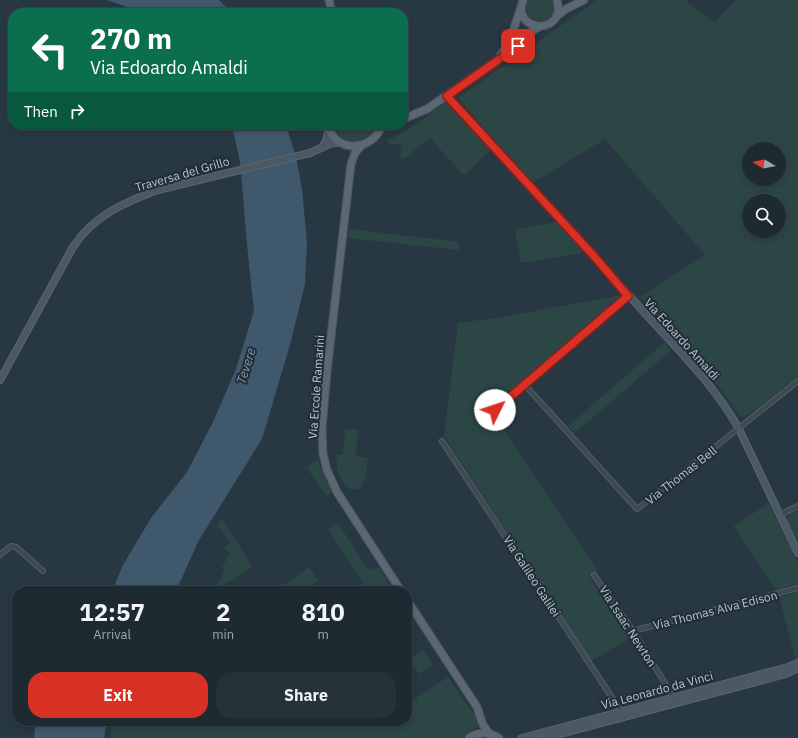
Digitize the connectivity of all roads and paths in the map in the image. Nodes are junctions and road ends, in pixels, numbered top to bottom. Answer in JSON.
{"nodes":[{"id":1,"x":557,"y":0,"type":"edge"},
{"id":2,"x":582,"y":1,"type":"edge"},
{"id":3,"x":522,"y":4,"type":"edge"},
{"id":4,"x":556,"y":17,"type":"junction"},
{"id":5,"x":539,"y":27,"type":"junction"},
{"id":6,"x":498,"y":60,"type":"junction"},
{"id":7,"x":447,"y":96,"type":"junction"},
{"id":8,"x":408,"y":116,"type":"edge"},
{"id":9,"x":328,"y":130,"type":"edge"},
{"id":10,"x":331,"y":130,"type":"edge"},
{"id":11,"x":379,"y":130,"type":"edge"},
{"id":12,"x":343,"y":143,"type":"junction"},
{"id":13,"x":361,"y":146,"type":"junction"},
{"id":14,"x":322,"y":147,"type":"junction"},
{"id":15,"x":351,"y":164,"type":"junction"},
{"id":16,"x":628,"y":296,"type":"junction"},
{"id":17,"x":0,"y":380,"type":"edge"},
{"id":18,"x":798,"y":381,"type":"edge"},
{"id":19,"x":525,"y":385,"type":"junction"},
{"id":20,"x":495,"y":410,"type":"dead end"},
{"id":21,"x":739,"y":429,"type":"junction"},
{"id":22,"x":442,"y":441,"type":"dead end"},
{"id":23,"x":798,"y":506,"type":"edge"},
{"id":24,"x":780,"y":515,"type":"junction"},
{"id":25,"x":798,"y":553,"type":"edge"},
{"id":26,"x":0,"y":555,"type":"edge"},
{"id":27,"x":43,"y":571,"type":"dead end"},
{"id":28,"x":594,"y":575,"type":"dead end"},
{"id":29,"x":398,"y":586,"type":"edge"},
{"id":30,"x":798,"y":588,"type":"edge"},
{"id":31,"x":412,"y":608,"type":"edge"},
{"id":32,"x":632,"y":631,"type":"junction"},
{"id":33,"x":798,"y":663,"type":"edge"},
{"id":34,"x":798,"y":668,"type":"edge"},
{"id":35,"x":674,"y":698,"type":"junction"},
{"id":36,"x":621,"y":711,"type":"junction"},
{"id":37,"x":482,"y":722,"type":"junction"},
{"id":38,"x":489,"y":733,"type":"junction"},
{"id":39,"x":473,"y":736,"type":"edge"},
{"id":40,"x":499,"y":738,"type":"edge"},
{"id":41,"x":522,"y":738,"type":"edge"},
{"id":42,"x":545,"y":738,"type":"edge"}],
"edges":[{"from":1,"to":2,"type":"main road"},
{"from":1,"to":4,"type":"main road"},
{"from":2,"to":4,"type":"main road"},
{"from":3,"to":5,"type":"main road"},
{"from":3,"to":6,"type":"main road"},
{"from":4,"to":5,"type":"main road"},
{"from":5,"to":6,"type":"main road"},
{"from":6,"to":7,"type":"main road"},
{"from":7,"to":8,"type":"main road"},
{"from":7,"to":16,"type":"main road","name":"Via Edoardo Amaldi"},
{"from":9,"to":14,"type":"main road"},
{"from":10,"to":12,"type":"main road"},
{"from":11,"to":13,"type":"main road"},
{"from":12,"to":13,"type":"main road","name":"Traversa del Grillo"},
{"from":12,"to":14,"type":"main road","name":"Traversa del Grillo"},
{"from":12,"to":15,"type":"main road","name":"Via Ercole Ramarini"},
{"from":13,"to":15,"type":"main road","name":"Via Ercole Ramarini"},
{"from":14,"to":17,"type":"main road","name":"Traversa del Grillo"},
{"from":15,"to":29,"type":"main road","name":"Via Ercole Ramarini"},
{"from":16,"to":19,"type":"street"},
{"from":16,"to":21,"type":"main road","name":"Via Edoardo Amaldi"},
{"from":18,"to":21,"type":"street","name":"Via Thomas Bell"},
{"from":19,"to":20,"type":"street"},
{"from":19,"to":21,"type":"street","name":"Via Thomas Bell"},
{"from":21,"to":24,"type":"main road","name":"Via Edoardo Amaldi"},
{"from":22,"to":36,"type":"street","name":"Via Galileo Galilei"},
{"from":23,"to":24,"type":"street"},
{"from":24,"to":25,"type":"main road","name":"Via Edoardo Amaldi"},
{"from":26,"to":27,"type":"street"},
{"from":28,"to":32,"type":"street","name":"Via Isaac Newton"},
{"from":30,"to":32,"type":"street","name":"Via Thomas Alva Edison"},
{"from":31,"to":37,"type":"main road"},
{"from":32,"to":35,"type":"street","name":"Via Isaac Newton"},
{"from":33,"to":35,"type":"main road","name":"Via Leonardo da Vinci"},
{"from":34,"to":42,"type":"main road","name":"Via Leonardo da Vinci"},
{"from":35,"to":36,"type":"main road","name":"Via Leonardo da Vinci"},
{"from":36,"to":41,"type":"main road","name":"Via Leonardo da Vinci"},
{"from":37,"to":38,"type":"main road"},
{"from":37,"to":39,"type":"main road"},
{"from":38,"to":39,"type":"main road"},
{"from":38,"to":40,"type":"main road"}]}
